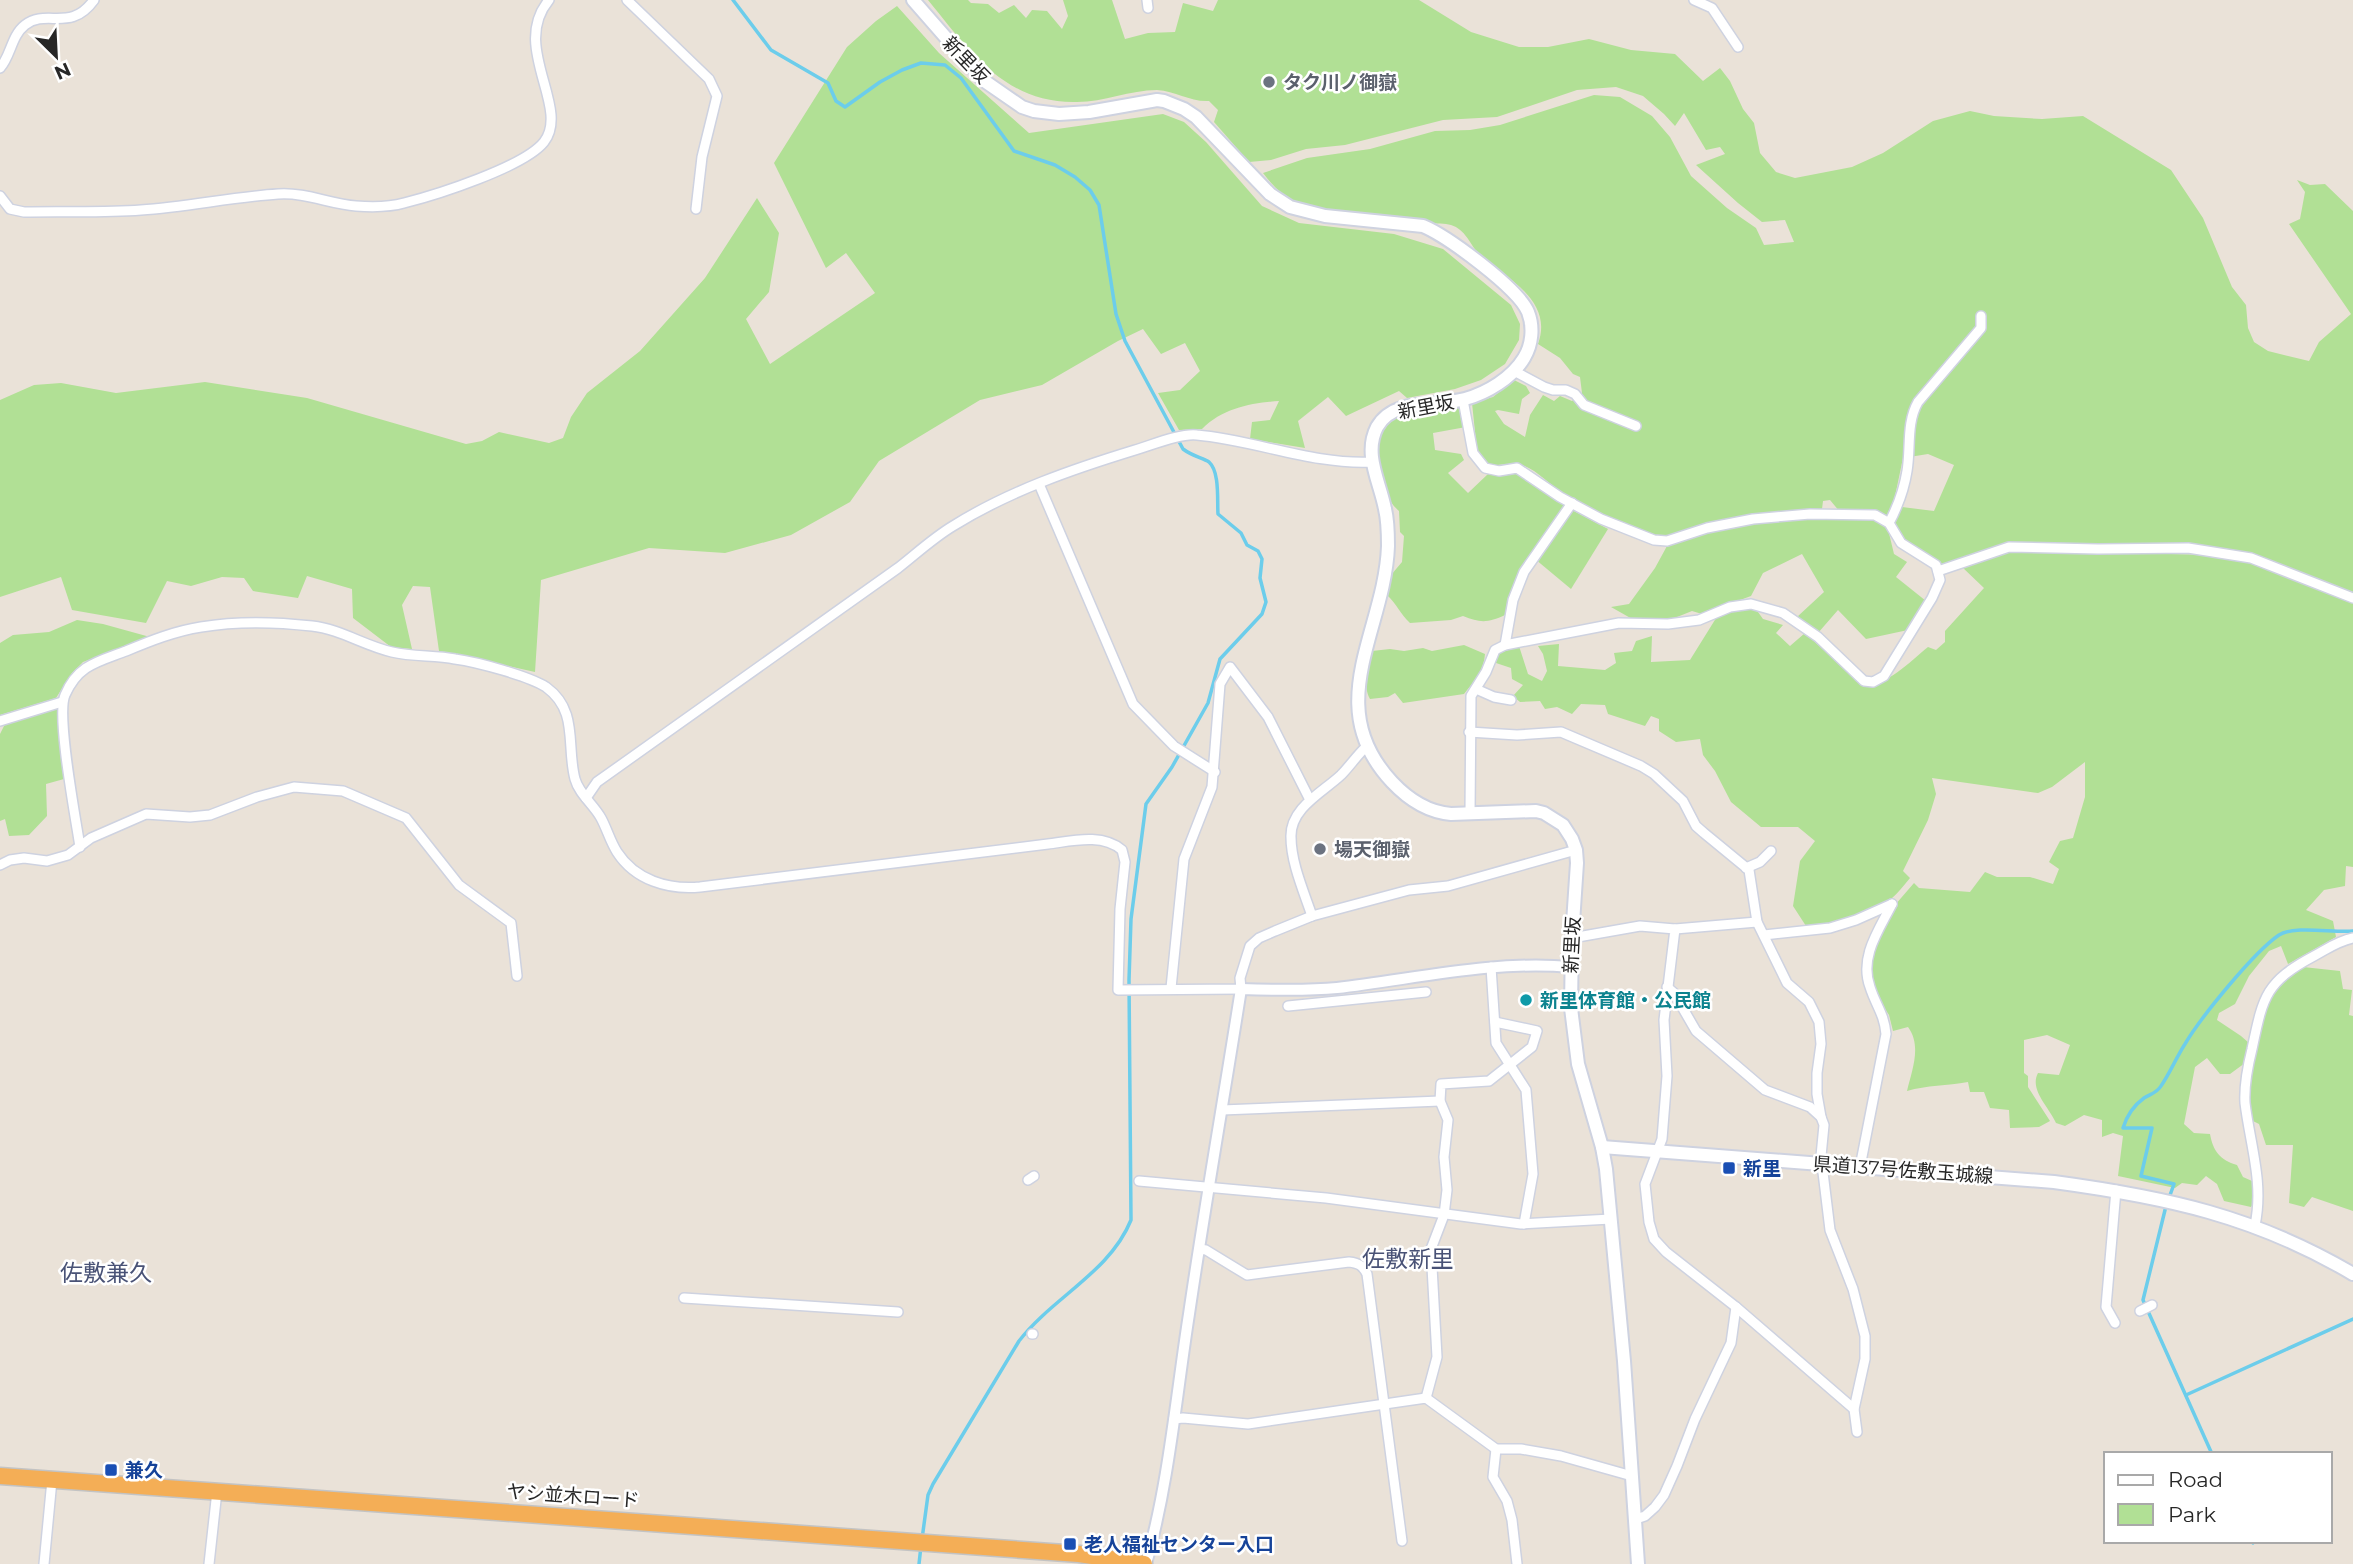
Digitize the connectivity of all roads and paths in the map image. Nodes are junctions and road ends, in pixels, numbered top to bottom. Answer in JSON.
{"nodes":[{"id":1,"x":94,"y":0,"type":"edge"},
{"id":2,"x":549,"y":0,"type":"edge"},
{"id":3,"x":627,"y":0,"type":"edge"},
{"id":4,"x":913,"y":0,"type":"edge"},
{"id":5,"x":1693,"y":0,"type":"edge"},
{"id":6,"x":1738,"y":47,"type":"dead end"},
{"id":7,"x":0,"y":68,"type":"edge"},
{"id":8,"x":0,"y":196,"type":"edge"},
{"id":9,"x":696,"y":209,"type":"dead end"},
{"id":10,"x":1981,"y":316,"type":"dead end"},
{"id":11,"x":1514,"y":371,"type":"junction"},
{"id":12,"x":1463,"y":400,"type":"junction"},
{"id":13,"x":1636,"y":426,"type":"dead end"},
{"id":14,"x":1372,"y":462,"type":"junction"},
{"id":15,"x":1039,"y":484,"type":"junction"},
{"id":16,"x":1573,"y":503,"type":"junction"},
{"id":17,"x":1889,"y":523,"type":"junction"},
{"id":18,"x":1938,"y":571,"type":"junction"},
{"id":19,"x":2353,"y":598,"type":"edge"},
{"id":20,"x":1505,"y":645,"type":"junction"},
{"id":21,"x":1476,"y":689,"type":"junction"},
{"id":22,"x":1511,"y":700,"type":"dead end"},
{"id":23,"x":62,"y":702,"type":"junction"},
{"id":24,"x":0,"y":721,"type":"edge"},
{"id":25,"x":1469,"y":732,"type":"junction"},
{"id":26,"x":1367,"y":747,"type":"junction"},
{"id":27,"x":1214,"y":772,"type":"junction"},
{"id":28,"x":586,"y":798,"type":"junction"},
{"id":29,"x":1310,"y":800,"type":"junction"},
{"id":30,"x":1470,"y":813,"type":"junction"},
{"id":31,"x":80,"y":847,"type":"junction"},
{"id":32,"x":1576,"y":850,"type":"junction"},
{"id":33,"x":1771,"y":851,"type":"dead end"},
{"id":34,"x":0,"y":865,"type":"edge"},
{"id":35,"x":1746,"y":867,"type":"junction"},
{"id":36,"x":1312,"y":916,"type":"junction"},
{"id":37,"x":1757,"y":922,"type":"junction"},
{"id":38,"x":1675,"y":929,"type":"junction"},
{"id":39,"x":1764,"y":935,"type":"junction"},
{"id":40,"x":1572,"y":938,"type":"junction"},
{"id":41,"x":2353,"y":938,"type":"edge"},
{"id":42,"x":1490,"y":967,"type":"junction"},
{"id":43,"x":1571,"y":967,"type":"junction"},
{"id":44,"x":517,"y":976,"type":"dead end"},
{"id":45,"x":1381,"y":982,"type":"junction"},
{"id":46,"x":1667,"y":987,"type":"junction"},
{"id":47,"x":1171,"y":988,"type":"junction"},
{"id":48,"x":1241,"y":989,"type":"junction"},
{"id":49,"x":1426,"y":992,"type":"dead end"},
{"id":50,"x":1393,"y":996,"type":"junction"},
{"id":51,"x":1288,"y":1006,"type":"dead end"},
{"id":52,"x":1495,"y":1022,"type":"junction"},
{"id":53,"x":1509,"y":1063,"type":"junction"},
{"id":54,"x":1440,"y":1101,"type":"junction"},
{"id":55,"x":1222,"y":1111,"type":"junction"},
{"id":56,"x":1821,"y":1117,"type":"junction"},
{"id":57,"x":1602,"y":1147,"type":"junction"},
{"id":58,"x":1658,"y":1152,"type":"junction"},
{"id":59,"x":1822,"y":1164,"type":"junction"},
{"id":60,"x":1860,"y":1167,"type":"junction"},
{"id":61,"x":1139,"y":1181,"type":"dead end"},
{"id":62,"x":1209,"y":1186,"type":"junction"},
{"id":63,"x":2116,"y":1189,"type":"junction"},
{"id":64,"x":1444,"y":1215,"type":"junction"},
{"id":65,"x":1611,"y":1219,"type":"junction"},
{"id":66,"x":1524,"y":1224,"type":"junction"},
{"id":67,"x":2255,"y":1225,"type":"junction"},
{"id":68,"x":1199,"y":1249,"type":"junction"},
{"id":69,"x":2353,"y":1274,"type":"edge"},
{"id":70,"x":684,"y":1298,"type":"dead end"},
{"id":71,"x":2152,"y":1305,"type":"dead end"},
{"id":72,"x":1736,"y":1307,"type":"junction"},
{"id":73,"x":2140,"y":1311,"type":"dead end"},
{"id":74,"x":898,"y":1312,"type":"dead end"},
{"id":75,"x":2115,"y":1322,"type":"dead end"},
{"id":76,"x":1426,"y":1398,"type":"junction"},
{"id":77,"x":1385,"y":1404,"type":"junction"},
{"id":78,"x":1854,"y":1409,"type":"junction"},
{"id":79,"x":1174,"y":1419,"type":"junction"},
{"id":80,"x":1857,"y":1432,"type":"dead end"},
{"id":81,"x":1496,"y":1449,"type":"junction"},
{"id":82,"x":0,"y":1476,"type":"edge"},
{"id":83,"x":1632,"y":1476,"type":"junction"},
{"id":84,"x":52,"y":1480,"type":"junction"},
{"id":85,"x":217,"y":1491,"type":"junction"},
{"id":86,"x":1636,"y":1519,"type":"junction"},
{"id":87,"x":1402,"y":1541,"type":"dead end"},
{"id":88,"x":44,"y":1564,"type":"edge"},
{"id":89,"x":209,"y":1564,"type":"edge"},
{"id":90,"x":1145,"y":1564,"type":"edge"},
{"id":91,"x":1517,"y":1564,"type":"edge"},
{"id":92,"x":1638,"y":1564,"type":"edge"}],
"edges":[{"from":1,"to":7,"type":"street"},
{"from":2,"to":8,"type":"street"},
{"from":3,"to":9,"type":"street"},
{"from":4,"to":11,"type":"main road","name":"新里坂"},
{"from":5,"to":6,"type":"street"},
{"from":10,"to":17,"type":"street"},
{"from":11,"to":12,"type":"main road","name":"新里坂"},
{"from":11,"to":13,"type":"street"},
{"from":12,"to":14,"type":"main road","name":"新里坂"},
{"from":12,"to":16,"type":"street"},
{"from":14,"to":15,"type":"street"},
{"from":14,"to":26,"type":"main road","name":"新里坂"},
{"from":15,"to":27,"type":"street"},
{"from":15,"to":28,"type":"street"},
{"from":16,"to":17,"type":"street"},
{"from":16,"to":20,"type":"street"},
{"from":17,"to":18,"type":"street"},
{"from":18,"to":19,"type":"street"},
{"from":18,"to":20,"type":"street"},
{"from":20,"to":21,"type":"street"},
{"from":21,"to":22,"type":"street"},
{"from":21,"to":25,"type":"street"},
{"from":23,"to":24,"type":"street"},
{"from":23,"to":28,"type":"street"},
{"from":23,"to":31,"type":"street"},
{"from":25,"to":30,"type":"street"},
{"from":25,"to":35,"type":"street"},
{"from":26,"to":29,"type":"street"},
{"from":26,"to":30,"type":"main road","name":"新里坂"},
{"from":27,"to":29,"type":"street"},
{"from":27,"to":47,"type":"street"},
{"from":28,"to":47,"type":"street"},
{"from":29,"to":36,"type":"street"},
{"from":30,"to":32,"type":"main road","name":"新里坂"},
{"from":31,"to":34,"type":"street"},
{"from":31,"to":44,"type":"street"},
{"from":32,"to":36,"type":"street"},
{"from":32,"to":40,"type":"main road","name":"新里坂"},
{"from":33,"to":35,"type":"street"},
{"from":35,"to":37,"type":"street"},
{"from":36,"to":48,"type":"street"},
{"from":37,"to":38,"type":"street"},
{"from":37,"to":39,"type":"street"},
{"from":38,"to":40,"type":"street"},
{"from":38,"to":46,"type":"street"},
{"from":39,"to":56,"type":"street"},
{"from":39,"to":60,"type":"street"},
{"from":40,"to":43,"type":"main road","name":"新里坂"},
{"from":41,"to":67,"type":"street"},
{"from":42,"to":43,"type":"street"},
{"from":42,"to":45,"type":"street"},
{"from":42,"to":52,"type":"street"},
{"from":43,"to":57,"type":"main road","name":"新里坂"},
{"from":45,"to":48,"type":"street"},
{"from":45,"to":50,"type":"street"},
{"from":46,"to":56,"type":"street"},
{"from":46,"to":58,"type":"street"},
{"from":47,"to":48,"type":"street"},
{"from":48,"to":55,"type":"street"},
{"from":49,"to":50,"type":"street"},
{"from":50,"to":51,"type":"street"},
{"from":52,"to":53,"type":"street"},
{"from":52,"to":53,"type":"street"},
{"from":53,"to":54,"type":"street"},
{"from":53,"to":66,"type":"street"},
{"from":54,"to":55,"type":"street"},
{"from":54,"to":64,"type":"street"},
{"from":55,"to":62,"type":"street"},
{"from":56,"to":59,"type":"street"},
{"from":57,"to":58,"type":"main road","name":"県道137号佐敷玉城線"},
{"from":57,"to":65,"type":"main road"},
{"from":58,"to":59,"type":"main road","name":"県道137号佐敷玉城線"},
{"from":58,"to":72,"type":"street"},
{"from":59,"to":60,"type":"main road","name":"県道137号佐敷玉城線"},
{"from":59,"to":78,"type":"street"},
{"from":60,"to":63,"type":"main road","name":"県道137号佐敷玉城線"},
{"from":61,"to":62,"type":"street"},
{"from":62,"to":64,"type":"street"},
{"from":62,"to":68,"type":"street"},
{"from":63,"to":67,"type":"main road","name":"県道137号佐敷玉城線"},
{"from":63,"to":75,"type":"street"},
{"from":64,"to":66,"type":"street"},
{"from":64,"to":76,"type":"street"},
{"from":65,"to":66,"type":"street"},
{"from":65,"to":83,"type":"main road"},
{"from":67,"to":69,"type":"main road","name":"県道137号佐敷玉城線"},
{"from":68,"to":77,"type":"street"},
{"from":68,"to":79,"type":"street"},
{"from":70,"to":74,"type":"street"},
{"from":71,"to":73,"type":"street"},
{"from":72,"to":78,"type":"street"},
{"from":72,"to":86,"type":"street"},
{"from":76,"to":77,"type":"street"},
{"from":76,"to":81,"type":"street"},
{"from":77,"to":79,"type":"street"},
{"from":77,"to":87,"type":"street"},
{"from":78,"to":80,"type":"street"},
{"from":79,"to":90,"type":"street"},
{"from":81,"to":83,"type":"street"},
{"from":81,"to":91,"type":"street"},
{"from":82,"to":84,"type":"highway","name":"ヤシ並木ロード"},
{"from":83,"to":86,"type":"main road"},
{"from":84,"to":85,"type":"highway","name":"ヤシ並木ロード"},
{"from":84,"to":88,"type":"street"},
{"from":85,"to":89,"type":"street"},
{"from":85,"to":90,"type":"highway","name":"ヤシ並木ロード"},
{"from":86,"to":92,"type":"main road"}]}
